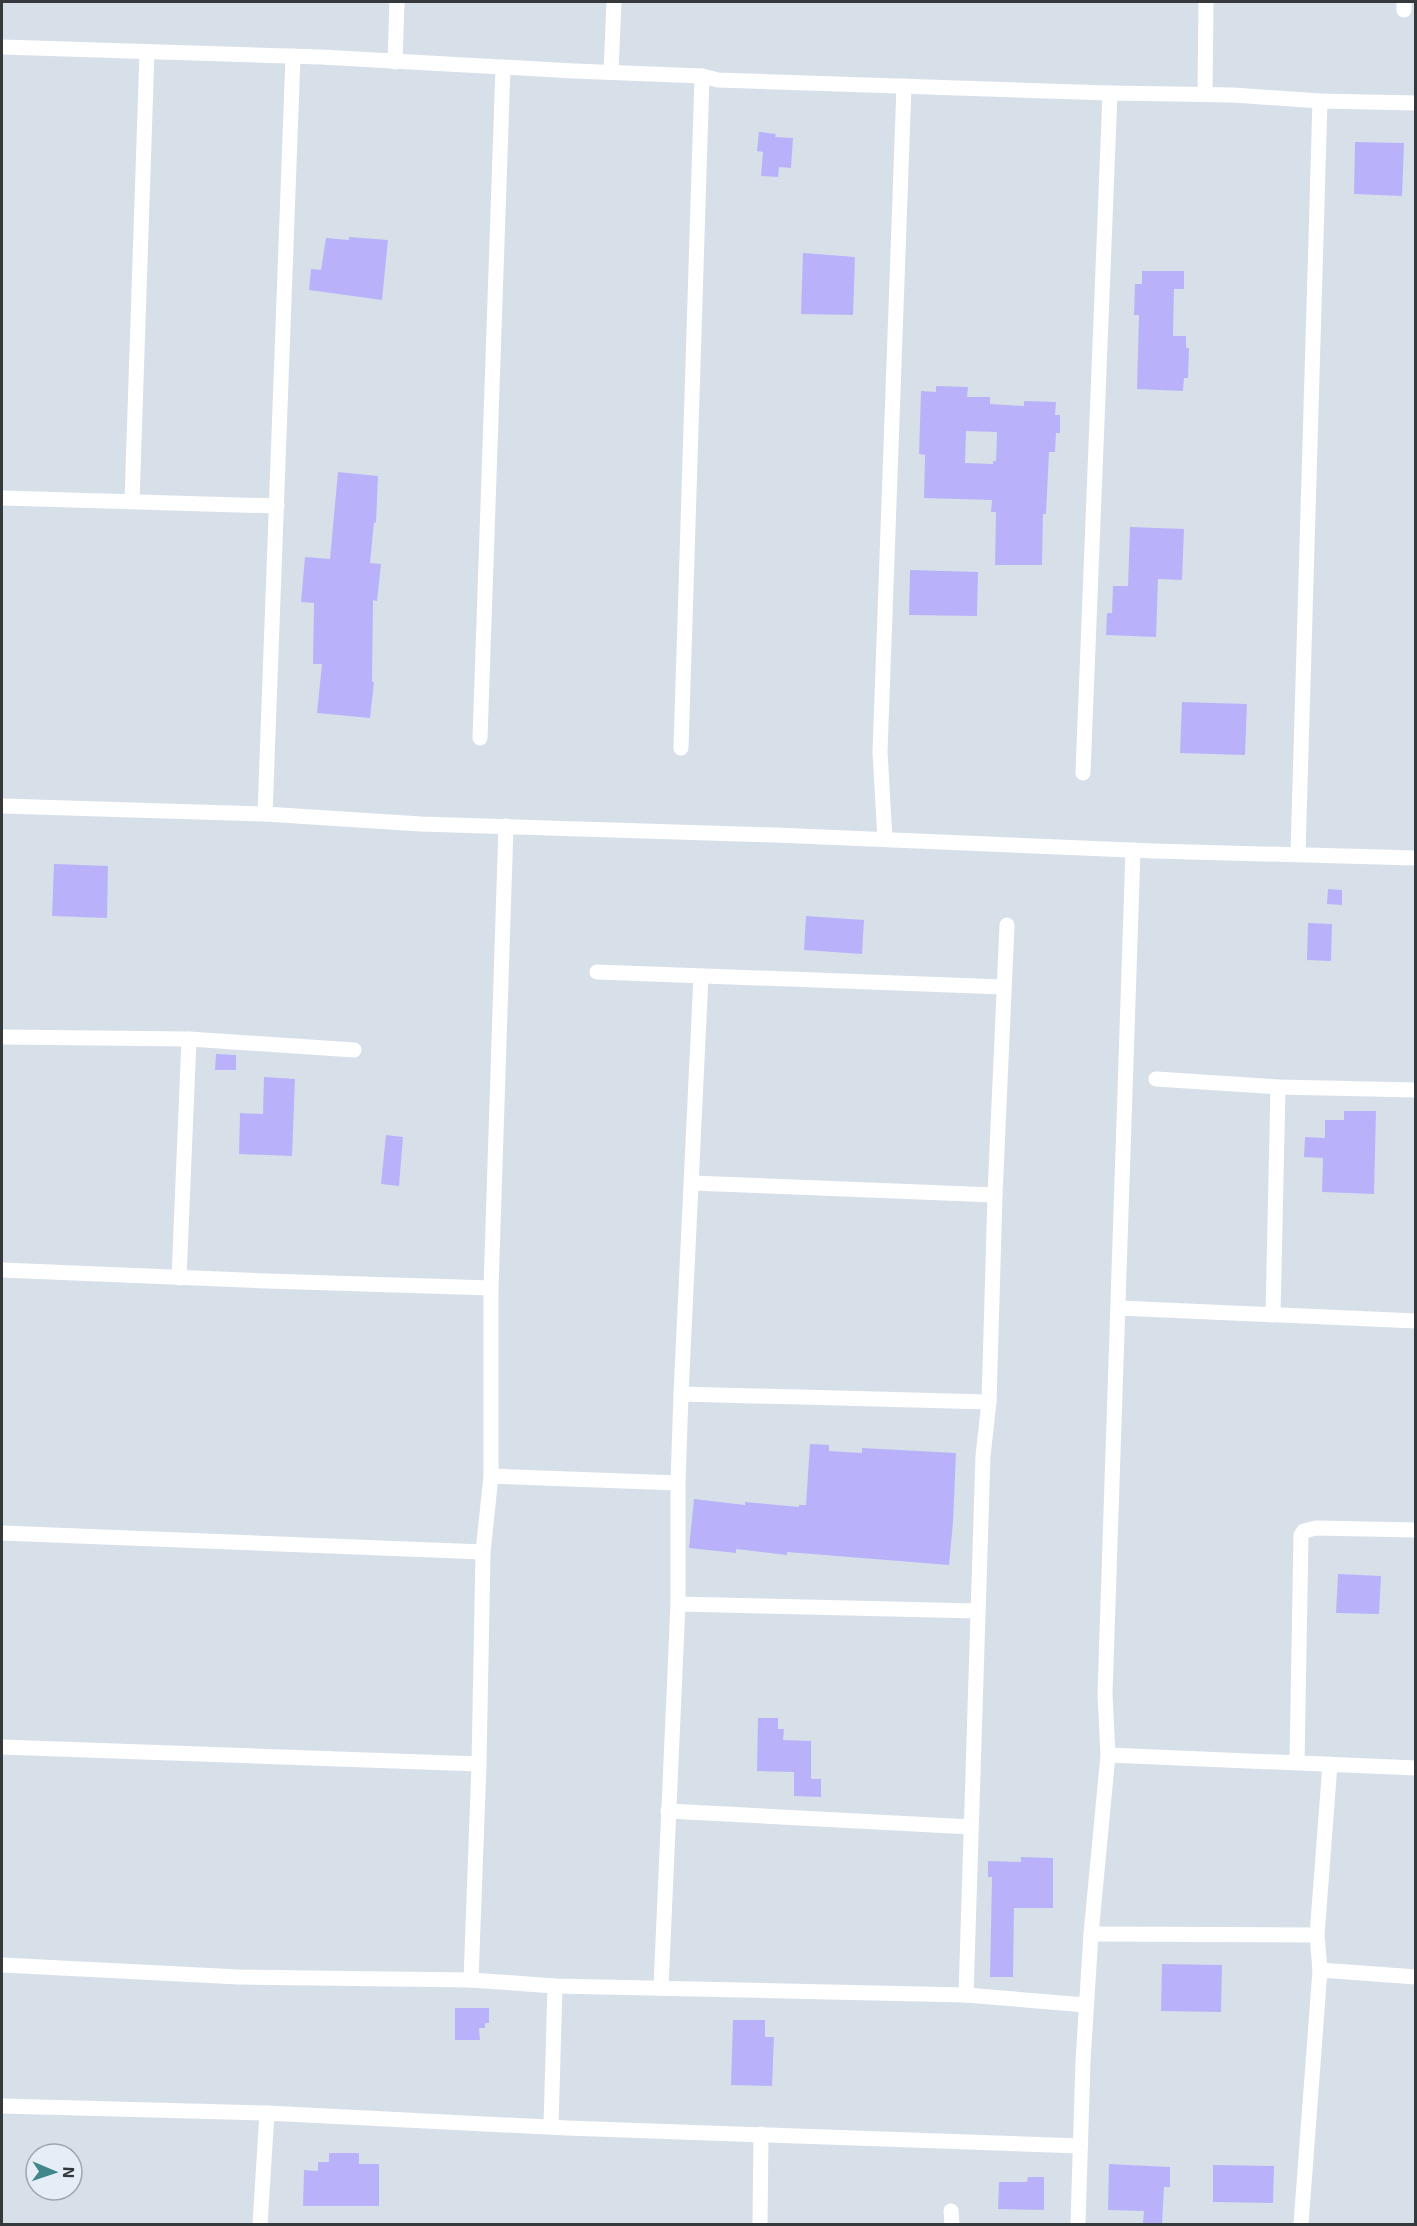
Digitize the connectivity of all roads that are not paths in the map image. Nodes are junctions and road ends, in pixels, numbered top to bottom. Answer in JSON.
{"nodes":[{"id":1,"x":397,"y":2,"type":"edge"},
{"id":2,"x":614,"y":2,"type":"edge"},
{"id":3,"x":1206,"y":2,"type":"edge"},
{"id":4,"x":2,"y":47,"type":"edge"},
{"id":5,"x":147,"y":52,"type":"junction"},
{"id":6,"x":293,"y":56,"type":"junction"},
{"id":7,"x":395,"y":62,"type":"junction"},
{"id":8,"x":503,"y":67,"type":"junction"},
{"id":9,"x":611,"y":72,"type":"junction"},
{"id":10,"x":702,"y":76,"type":"junction"},
{"id":11,"x":904,"y":86,"type":"junction"},
{"id":12,"x":1110,"y":93,"type":"junction"},
{"id":13,"x":1205,"y":94,"type":"junction"},
{"id":14,"x":1320,"y":101,"type":"junction"},
{"id":15,"x":1416,"y":103,"type":"edge"},
{"id":16,"x":2,"y":498,"type":"edge"},
{"id":17,"x":132,"y":501,"type":"junction"},
{"id":18,"x":276,"y":506,"type":"junction"},
{"id":19,"x":480,"y":738,"type":"dead end"},
{"id":20,"x":681,"y":748,"type":"dead end"},
{"id":21,"x":1083,"y":773,"type":"dead end"},
{"id":22,"x":2,"y":806,"type":"edge"},
{"id":23,"x":265,"y":814,"type":"junction"},
{"id":24,"x":506,"y":826,"type":"junction"},
{"id":25,"x":885,"y":839,"type":"junction"},
{"id":26,"x":1133,"y":850,"type":"junction"},
{"id":27,"x":1298,"y":854,"type":"junction"},
{"id":28,"x":1416,"y":858,"type":"edge"},
{"id":29,"x":1007,"y":926,"type":"dead end"},
{"id":30,"x":597,"y":972,"type":"dead end"},
{"id":31,"x":701,"y":976,"type":"junction"},
{"id":32,"x":1004,"y":987,"type":"junction"},
{"id":33,"x":2,"y":1037,"type":"edge"},
{"id":34,"x":189,"y":1039,"type":"junction"},
{"id":35,"x":354,"y":1050,"type":"dead end"},
{"id":36,"x":1156,"y":1079,"type":"dead end"},
{"id":37,"x":1278,"y":1087,"type":"junction"},
{"id":38,"x":1416,"y":1090,"type":"edge"},
{"id":39,"x":692,"y":1183,"type":"junction"},
{"id":40,"x":995,"y":1195,"type":"junction"},
{"id":41,"x":2,"y":1270,"type":"edge"},
{"id":42,"x":179,"y":1278,"type":"junction"},
{"id":43,"x":491,"y":1288,"type":"junction"},
{"id":44,"x":1119,"y":1308,"type":"junction"},
{"id":45,"x":1273,"y":1315,"type":"junction"},
{"id":46,"x":1416,"y":1321,"type":"edge"},
{"id":47,"x":681,"y":1394,"type":"junction"},
{"id":48,"x":989,"y":1402,"type":"junction"},
{"id":49,"x":491,"y":1476,"type":"junction"},
{"id":50,"x":678,"y":1483,"type":"junction"},
{"id":51,"x":1416,"y":1530,"type":"edge"},
{"id":52,"x":2,"y":1533,"type":"edge"},
{"id":53,"x":483,"y":1552,"type":"junction"},
{"id":54,"x":678,"y":1604,"type":"junction"},
{"id":55,"x":978,"y":1611,"type":"junction"},
{"id":56,"x":2,"y":1747,"type":"edge"},
{"id":57,"x":1108,"y":1755,"type":"junction"},
{"id":58,"x":1297,"y":1762,"type":"junction"},
{"id":59,"x":479,"y":1764,"type":"junction"},
{"id":60,"x":1330,"y":1764,"type":"junction"},
{"id":61,"x":1416,"y":1768,"type":"edge"},
{"id":62,"x":668,"y":1811,"type":"junction"},
{"id":63,"x":971,"y":1827,"type":"junction"},
{"id":64,"x":1090,"y":1934,"type":"junction"},
{"id":65,"x":1317,"y":1935,"type":"junction"},
{"id":66,"x":2,"y":1965,"type":"edge"},
{"id":67,"x":1320,"y":1970,"type":"junction"},
{"id":68,"x":1416,"y":1977,"type":"edge"},
{"id":69,"x":471,"y":1980,"type":"junction"},
{"id":70,"x":555,"y":1986,"type":"junction"},
{"id":71,"x":661,"y":1987,"type":"junction"},
{"id":72,"x":966,"y":1995,"type":"junction"},
{"id":73,"x":1086,"y":2005,"type":"junction"},
{"id":74,"x":2,"y":2106,"type":"edge"},
{"id":75,"x":267,"y":2113,"type":"junction"},
{"id":76,"x":551,"y":2126,"type":"junction"},
{"id":77,"x":761,"y":2134,"type":"junction"},
{"id":78,"x":1080,"y":2146,"type":"junction"},
{"id":79,"x":260,"y":2224,"type":"edge"},
{"id":80,"x":760,"y":2224,"type":"edge"},
{"id":81,"x":1078,"y":2224,"type":"edge"},
{"id":82,"x":1301,"y":2224,"type":"edge"}],
"edges":[{"from":1,"to":7,"type":"street"},
{"from":2,"to":9,"type":"street"},
{"from":3,"to":13,"type":"street"},
{"from":4,"to":5,"type":"street"},
{"from":5,"to":6,"type":"street"},
{"from":5,"to":17,"type":"street"},
{"from":6,"to":7,"type":"street"},
{"from":6,"to":18,"type":"street"},
{"from":7,"to":8,"type":"street"},
{"from":8,"to":9,"type":"street"},
{"from":8,"to":19,"type":"street"},
{"from":9,"to":10,"type":"street"},
{"from":10,"to":11,"type":"street"},
{"from":10,"to":20,"type":"street"},
{"from":11,"to":12,"type":"street"},
{"from":11,"to":25,"type":"street"},
{"from":12,"to":13,"type":"street"},
{"from":12,"to":21,"type":"street"},
{"from":13,"to":14,"type":"street"},
{"from":14,"to":15,"type":"street"},
{"from":14,"to":27,"type":"street"},
{"from":16,"to":17,"type":"street"},
{"from":17,"to":18,"type":"street"},
{"from":18,"to":23,"type":"street"},
{"from":22,"to":23,"type":"street"},
{"from":23,"to":24,"type":"street"},
{"from":24,"to":25,"type":"street"},
{"from":24,"to":43,"type":"street"},
{"from":25,"to":26,"type":"street"},
{"from":26,"to":27,"type":"street"},
{"from":26,"to":44,"type":"street"},
{"from":27,"to":28,"type":"street"},
{"from":29,"to":32,"type":"street"},
{"from":30,"to":31,"type":"street"},
{"from":31,"to":32,"type":"street"},
{"from":31,"to":39,"type":"street"},
{"from":32,"to":40,"type":"street"},
{"from":33,"to":34,"type":"street"},
{"from":34,"to":35,"type":"street"},
{"from":34,"to":42,"type":"street"},
{"from":36,"to":37,"type":"street"},
{"from":37,"to":38,"type":"street"},
{"from":37,"to":45,"type":"street"},
{"from":39,"to":40,"type":"street"},
{"from":39,"to":47,"type":"street"},
{"from":40,"to":48,"type":"street"},
{"from":41,"to":42,"type":"street"},
{"from":42,"to":43,"type":"street"},
{"from":43,"to":49,"type":"street"},
{"from":44,"to":45,"type":"street"},
{"from":44,"to":57,"type":"street"},
{"from":45,"to":46,"type":"street"},
{"from":47,"to":48,"type":"street"},
{"from":47,"to":50,"type":"street"},
{"from":48,"to":55,"type":"street"},
{"from":49,"to":50,"type":"street"},
{"from":49,"to":53,"type":"street"},
{"from":50,"to":54,"type":"street"},
{"from":51,"to":58,"type":"street"},
{"from":52,"to":53,"type":"street"},
{"from":53,"to":59,"type":"street"},
{"from":54,"to":55,"type":"street"},
{"from":54,"to":62,"type":"street"},
{"from":55,"to":63,"type":"street"},
{"from":56,"to":59,"type":"street"},
{"from":57,"to":58,"type":"street"},
{"from":57,"to":64,"type":"street"},
{"from":58,"to":60,"type":"street"},
{"from":59,"to":69,"type":"street"},
{"from":60,"to":61,"type":"street"},
{"from":60,"to":65,"type":"street"},
{"from":62,"to":63,"type":"street"},
{"from":62,"to":71,"type":"street"},
{"from":63,"to":72,"type":"street"},
{"from":64,"to":65,"type":"street"},
{"from":64,"to":73,"type":"street"},
{"from":65,"to":67,"type":"street"},
{"from":66,"to":69,"type":"street"},
{"from":67,"to":68,"type":"street"},
{"from":67,"to":82,"type":"street"},
{"from":69,"to":70,"type":"street"},
{"from":70,"to":71,"type":"street"},
{"from":70,"to":76,"type":"street"},
{"from":71,"to":72,"type":"street"},
{"from":72,"to":73,"type":"street"},
{"from":73,"to":78,"type":"street"},
{"from":74,"to":75,"type":"street"},
{"from":75,"to":76,"type":"street"},
{"from":75,"to":79,"type":"street"},
{"from":76,"to":77,"type":"street"},
{"from":77,"to":78,"type":"street"},
{"from":77,"to":80,"type":"street"},
{"from":78,"to":81,"type":"street"}]}
